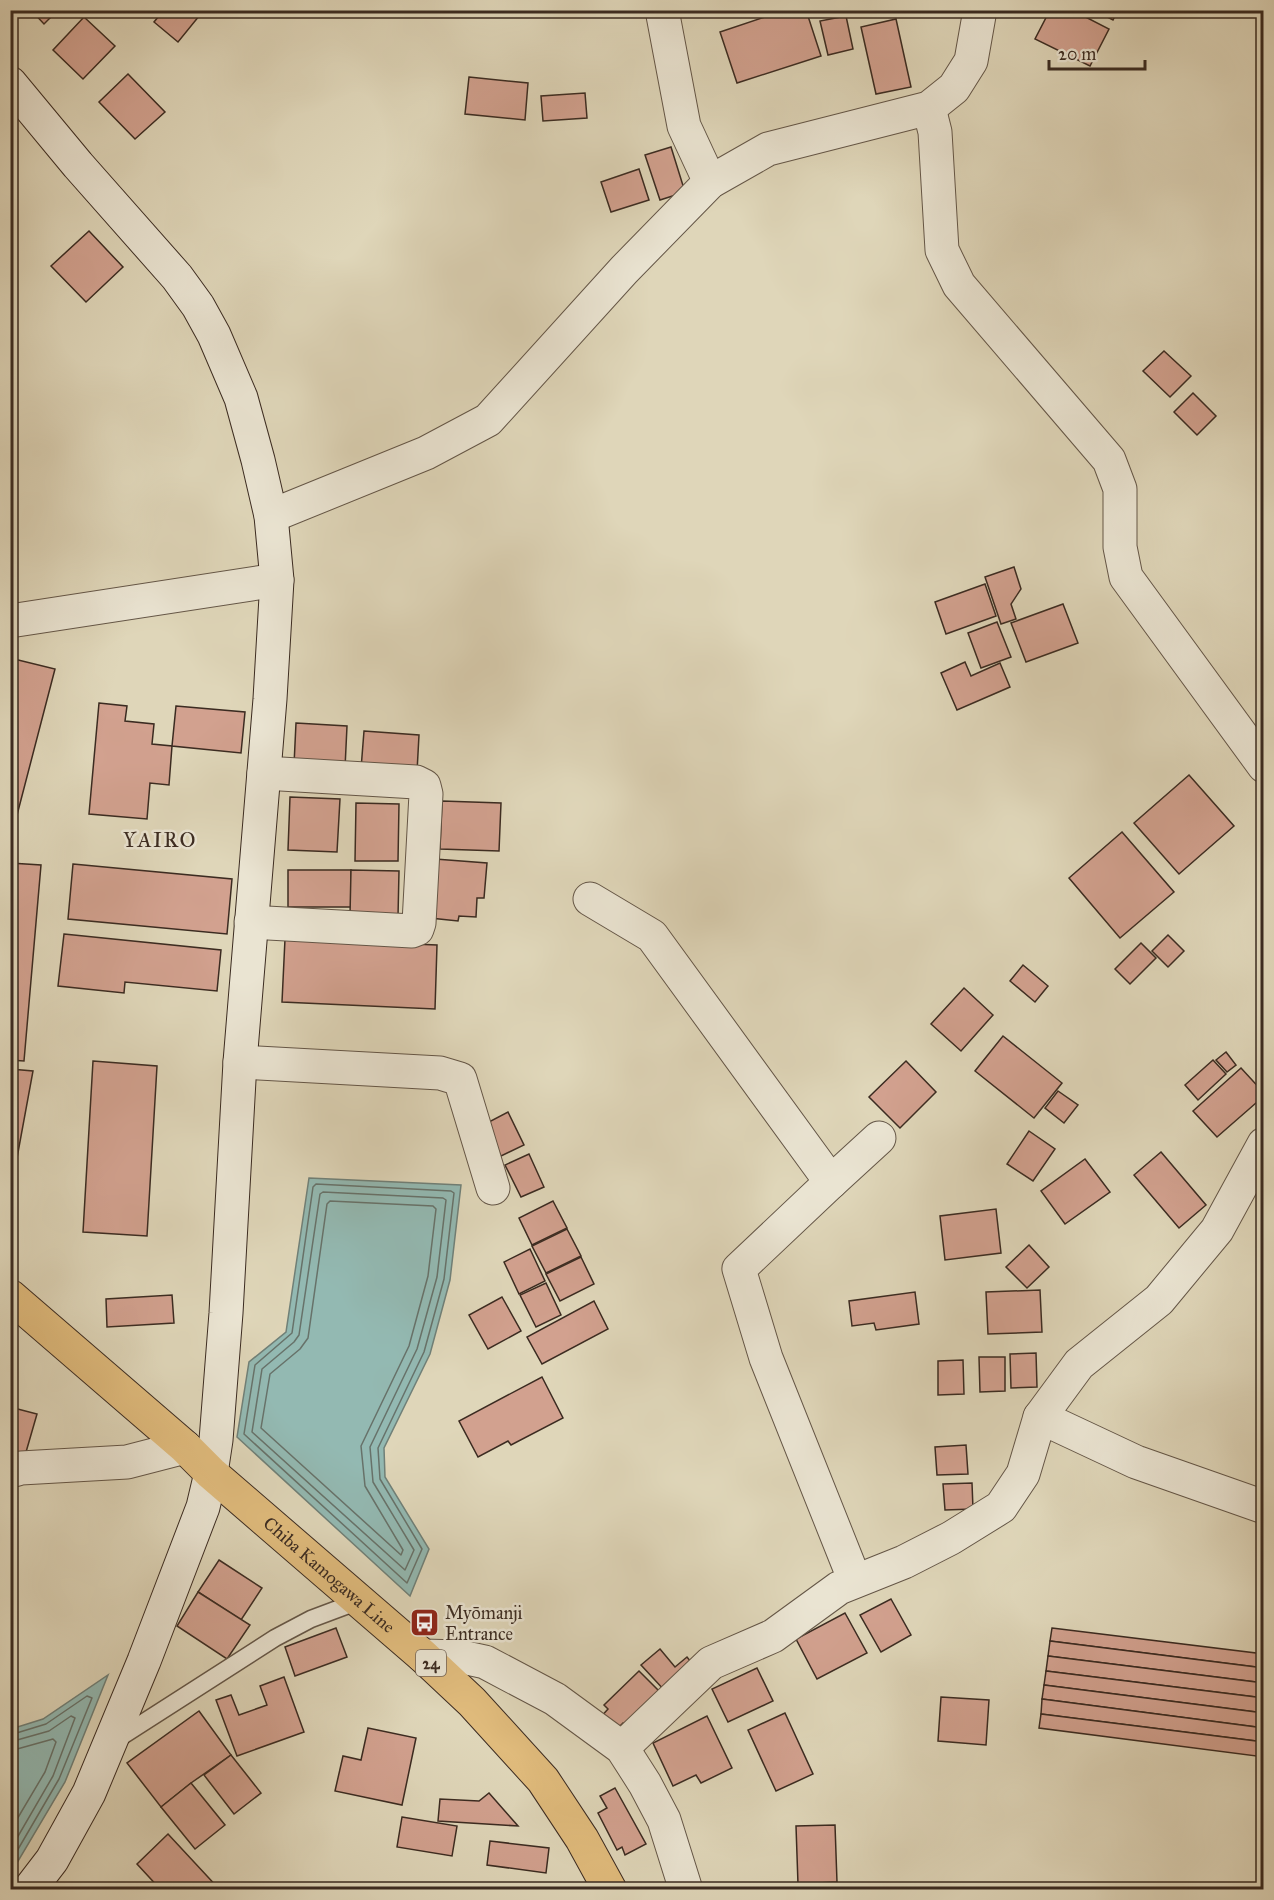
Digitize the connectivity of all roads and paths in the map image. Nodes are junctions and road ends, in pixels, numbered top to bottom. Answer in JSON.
{"nodes":[{"id":1,"x":662,"y":10,"type":"edge"},
{"id":2,"x":980,"y":10,"type":"edge"},
{"id":3,"x":10,"y":83,"type":"edge"},
{"id":4,"x":929,"y":108,"type":"junction"},
{"id":5,"x":710,"y":182,"type":"junction"},
{"id":6,"x":271,"y":516,"type":"junction"},
{"id":7,"x":277,"y":580,"type":"junction"},
{"id":8,"x":10,"y":621,"type":"edge"},
{"id":9,"x":1263,"y":766,"type":"edge"},
{"id":10,"x":264,"y":773,"type":"junction"},
{"id":11,"x":590,"y":899,"type":"dead end"},
{"id":12,"x":251,"y":922,"type":"junction"},
{"id":13,"x":240,"y":1062,"type":"junction"},
{"id":14,"x":879,"y":1138,"type":"dead end"},
{"id":15,"x":1263,"y":1144,"type":"edge"},
{"id":16,"x":831,"y":1182,"type":"junction"},
{"id":17,"x":493,"y":1188,"type":"dead end"},
{"id":18,"x":10,"y":1296,"type":"edge"},
{"id":19,"x":1040,"y":1417,"type":"junction"},
{"id":20,"x":185,"y":1447,"type":"junction"},
{"id":21,"x":10,"y":1471,"type":"edge"},
{"id":22,"x":211,"y":1473,"type":"junction"},
{"id":23,"x":1263,"y":1507,"type":"edge"},
{"id":24,"x":855,"y":1581,"type":"junction"},
{"id":25,"x":359,"y":1601,"type":"junction"},
{"id":26,"x":423,"y":1656,"type":"junction"},
{"id":27,"x":109,"y":1745,"type":"junction"},
{"id":28,"x":622,"y":1748,"type":"junction"},
{"id":29,"x":29,"y":1890,"type":"edge"},
{"id":30,"x":610,"y":1890,"type":"edge"},
{"id":31,"x":686,"y":1890,"type":"edge"}],
"edges":[{"from":1,"to":5,"type":"street"},
{"from":2,"to":4,"type":"street"},
{"from":3,"to":6,"type":"street"},
{"from":4,"to":5,"type":"street"},
{"from":4,"to":9,"type":"street"},
{"from":5,"to":6,"type":"street"},
{"from":6,"to":7,"type":"street"},
{"from":7,"to":8,"type":"street"},
{"from":7,"to":10,"type":"street"},
{"from":10,"to":12,"type":"street"},
{"from":10,"to":12,"type":"street"},
{"from":11,"to":16,"type":"street"},
{"from":12,"to":13,"type":"street"},
{"from":13,"to":17,"type":"street"},
{"from":13,"to":22,"type":"street"},
{"from":14,"to":16,"type":"street"},
{"from":15,"to":19,"type":"street"},
{"from":16,"to":24,"type":"street"},
{"from":18,"to":20,"type":"main road","name":"Chiba Kamogawa Line","number":"24"},
{"from":19,"to":23,"type":"street"},
{"from":19,"to":24,"type":"street"},
{"from":20,"to":21,"type":"street"},
{"from":20,"to":22,"type":"main road","name":"Chiba Kamogawa Line","number":"24"},
{"from":22,"to":25,"type":"main road","name":"Chiba Kamogawa Line","number":"24"},
{"from":22,"to":27,"type":"street"},
{"from":24,"to":28,"type":"street"},
{"from":25,"to":26,"type":"main road","name":"Chiba Kamogawa Line","number":"24"},
{"from":25,"to":27,"type":"lane"},
{"from":26,"to":28,"type":"street"},
{"from":26,"to":30,"type":"main road","name":"Chiba Kamogawa Line","number":"24"},
{"from":27,"to":29,"type":"street"},
{"from":28,"to":31,"type":"street"}]}
